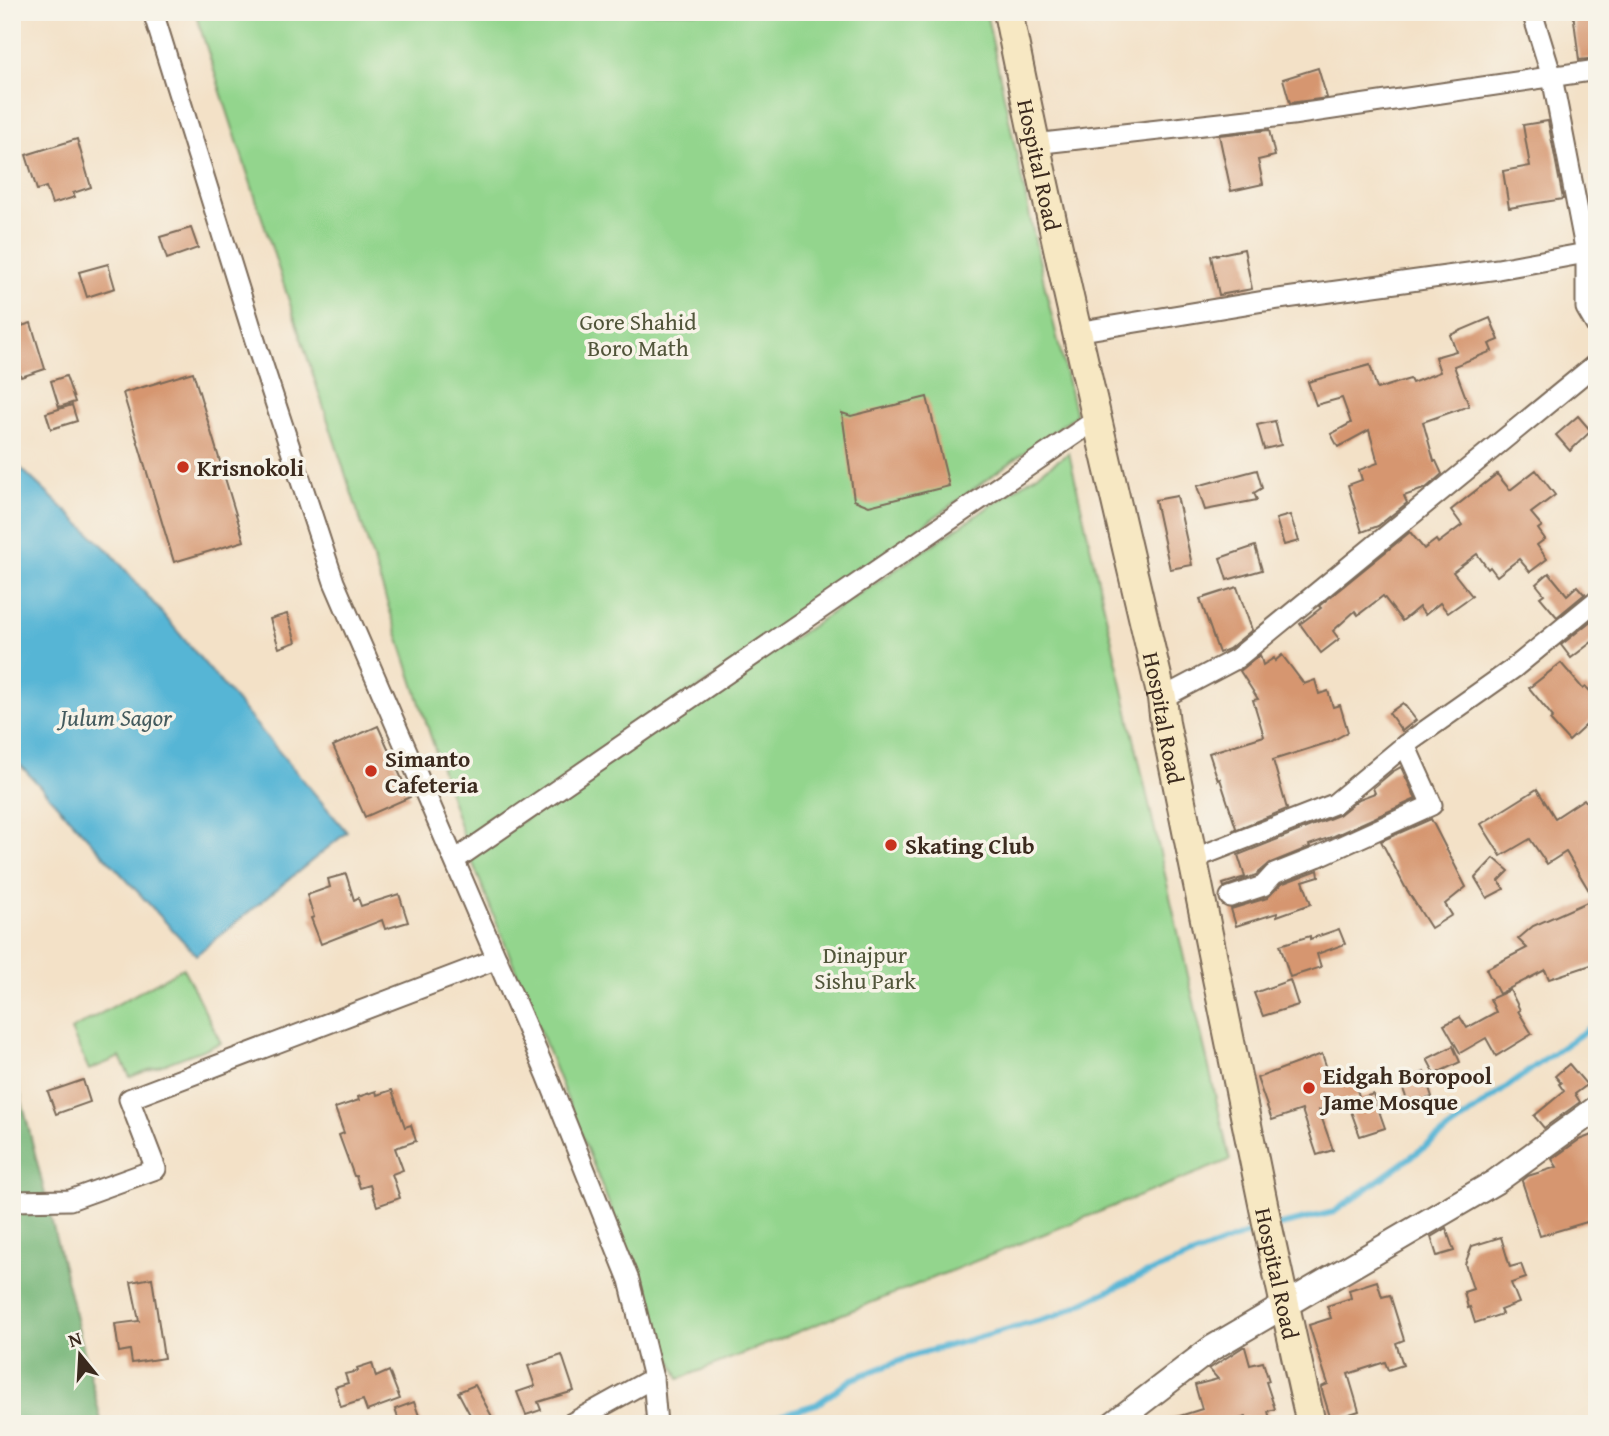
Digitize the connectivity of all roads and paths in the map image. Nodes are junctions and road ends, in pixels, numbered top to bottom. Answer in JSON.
{"nodes":[{"id":1,"x":153,"y":12,"type":"edge"},
{"id":2,"x":1008,"y":12,"type":"edge"},
{"id":3,"x":1532,"y":12,"type":"edge"},
{"id":4,"x":1597,"y":70,"type":"edge"},
{"id":5,"x":1552,"y":77,"type":"junction"},
{"id":6,"x":1034,"y":144,"type":"junction"},
{"id":7,"x":1586,"y":253,"type":"junction"},
{"id":8,"x":1597,"y":327,"type":"edge"},
{"id":9,"x":1076,"y":332,"type":"junction"},
{"id":10,"x":1597,"y":363,"type":"edge"},
{"id":11,"x":1097,"y":419,"type":"junction"},
{"id":12,"x":1597,"y":600,"type":"edge"},
{"id":13,"x":1161,"y":698,"type":"junction"},
{"id":14,"x":1405,"y":745,"type":"junction"},
{"id":15,"x":1193,"y":859,"type":"junction"},
{"id":16,"x":454,"y":860,"type":"junction"},
{"id":17,"x":1230,"y":897,"type":"dead end"},
{"id":18,"x":497,"y":959,"type":"junction"},
{"id":19,"x":1597,"y":1108,"type":"edge"},
{"id":20,"x":12,"y":1201,"type":"edge"},
{"id":21,"x":1285,"y":1306,"type":"junction"},
{"id":22,"x":654,"y":1387,"type":"junction"},
{"id":23,"x":570,"y":1424,"type":"edge"},
{"id":24,"x":657,"y":1424,"type":"edge"},
{"id":25,"x":1113,"y":1424,"type":"edge"},
{"id":26,"x":1311,"y":1424,"type":"edge"}],
"edges":[{"from":1,"to":16,"type":"street"},
{"from":2,"to":6,"type":"main road","name":"Hospital Road"},
{"from":3,"to":5,"type":"street"},
{"from":4,"to":5,"type":"street"},
{"from":5,"to":6,"type":"street"},
{"from":5,"to":7,"type":"street"},
{"from":6,"to":9,"type":"main road","name":"Hospital Road"},
{"from":7,"to":8,"type":"street"},
{"from":7,"to":9,"type":"street"},
{"from":9,"to":11,"type":"main road","name":"Hospital Road"},
{"from":10,"to":13,"type":"street"},
{"from":11,"to":13,"type":"main road","name":"Hospital Road"},
{"from":11,"to":16,"type":"street"},
{"from":12,"to":14,"type":"street"},
{"from":13,"to":15,"type":"main road","name":"Hospital Road"},
{"from":14,"to":15,"type":"street"},
{"from":14,"to":17,"type":"street"},
{"from":15,"to":21,"type":"main road","name":"Hospital Road"},
{"from":16,"to":18,"type":"street"},
{"from":18,"to":20,"type":"street"},
{"from":18,"to":22,"type":"street"},
{"from":19,"to":21,"type":"street"},
{"from":21,"to":25,"type":"street"},
{"from":21,"to":26,"type":"main road","name":"Hospital Road"},
{"from":22,"to":23,"type":"street"},
{"from":22,"to":24,"type":"street"}]}
